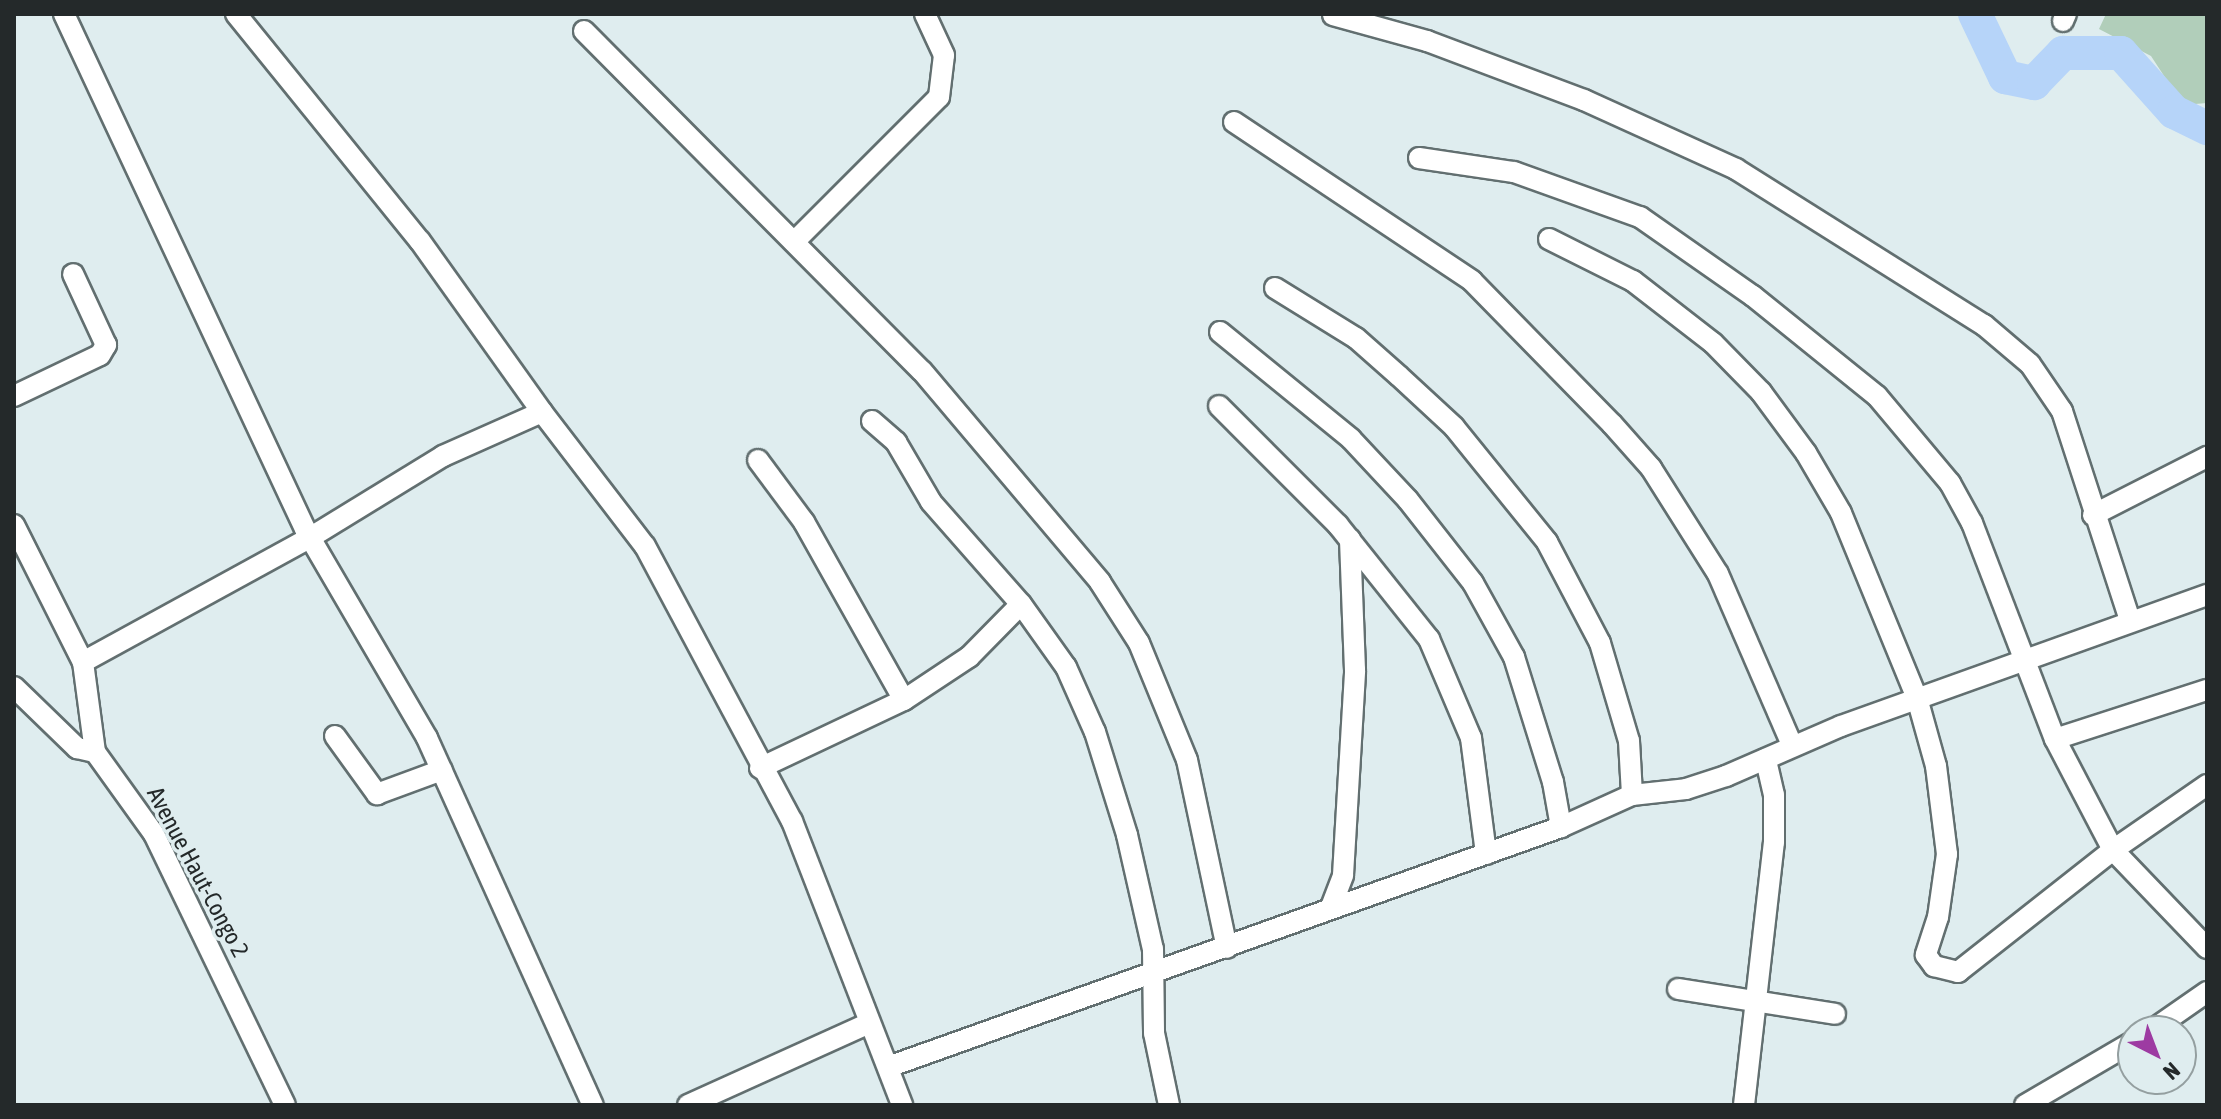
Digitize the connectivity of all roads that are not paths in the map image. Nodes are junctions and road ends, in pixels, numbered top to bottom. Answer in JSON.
{"nodes":[{"id":1,"x":64,"y":14,"type":"edge"},
{"id":2,"x":236,"y":14,"type":"edge"},
{"id":3,"x":925,"y":14,"type":"edge"},
{"id":4,"x":1333,"y":15,"type":"edge"},
{"id":5,"x":584,"y":31,"type":"dead end"},
{"id":6,"x":1234,"y":122,"type":"dead end"},
{"id":7,"x":1419,"y":158,"type":"dead end"},
{"id":8,"x":1549,"y":239,"type":"dead end"},
{"id":9,"x":794,"y":242,"type":"junction"},
{"id":10,"x":73,"y":274,"type":"dead end"},
{"id":11,"x":1275,"y":288,"type":"dead end"},
{"id":12,"x":1220,"y":332,"type":"dead end"},
{"id":13,"x":14,"y":396,"type":"edge"},
{"id":14,"x":1219,"y":406,"type":"dead end"},
{"id":15,"x":542,"y":412,"type":"junction"},
{"id":16,"x":872,"y":421,"type":"dead end"},
{"id":17,"x":2207,"y":457,"type":"edge"},
{"id":18,"x":758,"y":460,"type":"dead end"},
{"id":19,"x":2093,"y":515,"type":"junction"},
{"id":20,"x":14,"y":525,"type":"edge"},
{"id":21,"x":311,"y":537,"type":"junction"},
{"id":22,"x":1350,"y":539,"type":"junction"},
{"id":23,"x":2207,"y":595,"type":"edge"},
{"id":24,"x":1021,"y":604,"type":"junction"},
{"id":25,"x":2130,"y":620,"type":"junction"},
{"id":26,"x":2022,"y":659,"type":"junction"},
{"id":27,"x":83,"y":662,"type":"junction"},
{"id":28,"x":14,"y":687,"type":"edge"},
{"id":29,"x":2207,"y":690,"type":"edge"},
{"id":30,"x":1917,"y":698,"type":"junction"},
{"id":31,"x":904,"y":700,"type":"junction"},
{"id":32,"x":335,"y":736,"type":"dead end"},
{"id":33,"x":2055,"y":739,"type":"junction"},
{"id":34,"x":1792,"y":745,"type":"junction"},
{"id":35,"x":95,"y":752,"type":"junction"},
{"id":36,"x":1766,"y":759,"type":"junction"},
{"id":37,"x":760,"y":768,"type":"junction"},
{"id":38,"x":442,"y":770,"type":"junction"},
{"id":39,"x":2207,"y":785,"type":"edge"},
{"id":40,"x":1632,"y":795,"type":"junction"},
{"id":41,"x":1561,"y":827,"type":"junction"},
{"id":42,"x":2113,"y":850,"type":"junction"},
{"id":43,"x":1486,"y":854,"type":"junction"},
{"id":44,"x":1331,"y":907,"type":"junction"},
{"id":45,"x":1227,"y":948,"type":"junction"},
{"id":46,"x":2207,"y":948,"type":"edge"},
{"id":47,"x":1157,"y":973,"type":"junction"},
{"id":48,"x":1678,"y":989,"type":"dead end"},
{"id":49,"x":2207,"y":992,"type":"edge"},
{"id":50,"x":1758,"y":1004,"type":"junction"},
{"id":51,"x":1835,"y":1014,"type":"dead end"},
{"id":52,"x":2174,"y":1015,"type":"edge"},
{"id":53,"x":867,"y":1024,"type":"junction"},
{"id":54,"x":2117,"y":1051,"type":"edge"},
{"id":55,"x":888,"y":1067,"type":"junction"},
{"id":56,"x":285,"y":1105,"type":"edge"},
{"id":57,"x":593,"y":1105,"type":"edge"},
{"id":58,"x":688,"y":1105,"type":"edge"},
{"id":59,"x":902,"y":1105,"type":"edge"},
{"id":60,"x":1169,"y":1105,"type":"edge"},
{"id":61,"x":1744,"y":1105,"type":"edge"},
{"id":62,"x":2025,"y":1105,"type":"edge"}],
"edges":[{"from":1,"to":21,"type":"street"},
{"from":2,"to":15,"type":"street"},
{"from":3,"to":9,"type":"street"},
{"from":4,"to":19,"type":"street"},
{"from":5,"to":9,"type":"street"},
{"from":6,"to":34,"type":"street"},
{"from":7,"to":26,"type":"street"},
{"from":8,"to":30,"type":"street"},
{"from":9,"to":45,"type":"street"},
{"from":10,"to":13,"type":"street"},
{"from":11,"to":40,"type":"street"},
{"from":12,"to":41,"type":"street"},
{"from":14,"to":22,"type":"street"},
{"from":15,"to":21,"type":"street"},
{"from":15,"to":37,"type":"street"},
{"from":16,"to":24,"type":"street"},
{"from":17,"to":19,"type":"street"},
{"from":18,"to":31,"type":"street"},
{"from":19,"to":25,"type":"street"},
{"from":20,"to":27,"type":"street","name":"Avenue Haut-Congo 2"},
{"from":21,"to":27,"type":"street"},
{"from":21,"to":38,"type":"street"},
{"from":22,"to":43,"type":"street"},
{"from":22,"to":44,"type":"street"},
{"from":23,"to":25,"type":"street"},
{"from":24,"to":31,"type":"street"},
{"from":24,"to":47,"type":"street"},
{"from":25,"to":26,"type":"street"},
{"from":26,"to":30,"type":"street"},
{"from":26,"to":33,"type":"street"},
{"from":27,"to":35,"type":"street","name":"Avenue Haut-Congo 2"},
{"from":28,"to":35,"type":"street"},
{"from":29,"to":33,"type":"street"},
{"from":30,"to":34,"type":"street"},
{"from":30,"to":42,"type":"street"},
{"from":31,"to":37,"type":"street"},
{"from":32,"to":38,"type":"street"},
{"from":33,"to":42,"type":"street"},
{"from":34,"to":36,"type":"street"},
{"from":35,"to":56,"type":"street","name":"Avenue Haut-Congo 2"},
{"from":36,"to":40,"type":"street"},
{"from":36,"to":50,"type":"street"},
{"from":37,"to":53,"type":"street"},
{"from":38,"to":57,"type":"street"},
{"from":39,"to":42,"type":"street"},
{"from":40,"to":41,"type":"street"},
{"from":41,"to":43,"type":"street"},
{"from":42,"to":46,"type":"street"},
{"from":43,"to":44,"type":"street"},
{"from":44,"to":45,"type":"street"},
{"from":45,"to":47,"type":"street"},
{"from":47,"to":55,"type":"street"},
{"from":47,"to":60,"type":"street"},
{"from":48,"to":50,"type":"street"},
{"from":49,"to":52,"type":"street"},
{"from":50,"to":51,"type":"street"},
{"from":50,"to":61,"type":"street"},
{"from":53,"to":55,"type":"street"},
{"from":53,"to":58,"type":"street"},
{"from":54,"to":62,"type":"street"},
{"from":55,"to":59,"type":"street"}]}
